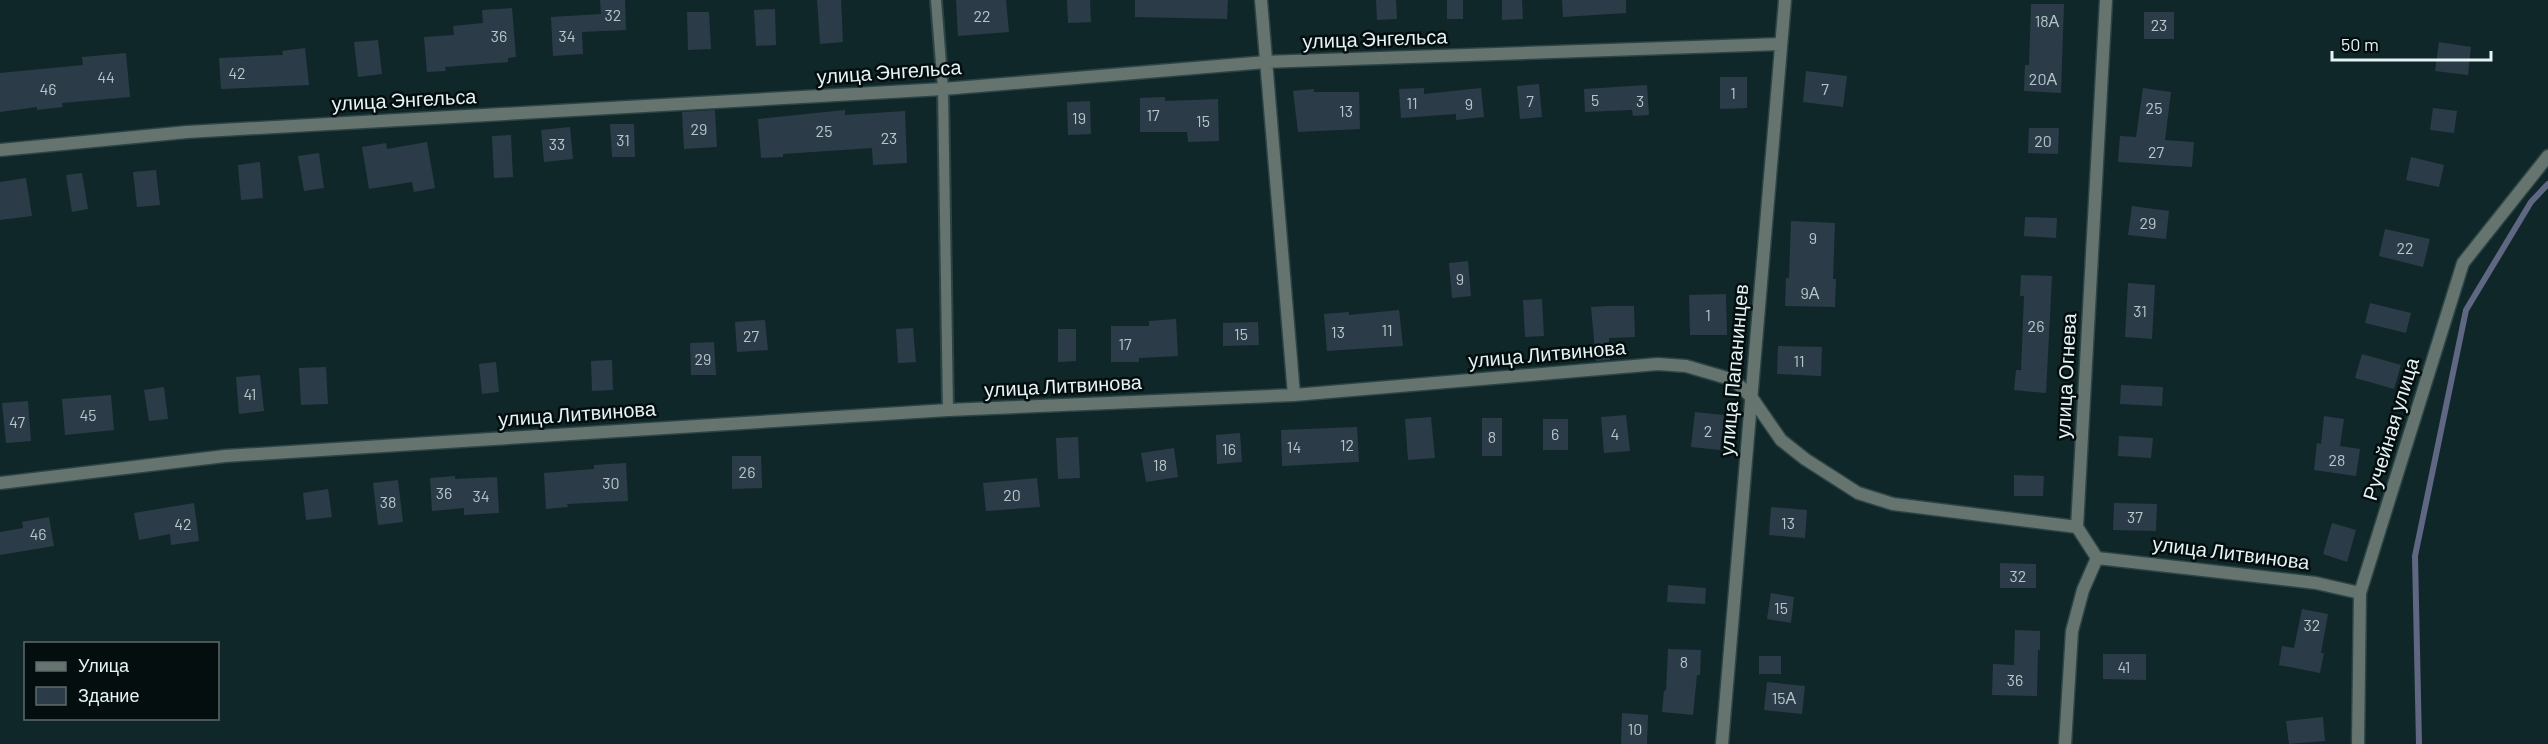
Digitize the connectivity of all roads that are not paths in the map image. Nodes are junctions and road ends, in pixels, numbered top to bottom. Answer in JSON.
{"nodes":[{"id":1,"x":936,"y":0,"type":"edge"},
{"id":2,"x":1262,"y":0,"type":"edge"},
{"id":3,"x":1785,"y":0,"type":"edge"},
{"id":4,"x":2106,"y":0,"type":"edge"},
{"id":5,"x":1781,"y":44,"type":"junction"},
{"id":6,"x":1266,"y":62,"type":"junction"},
{"id":7,"x":943,"y":89,"type":"junction"},
{"id":8,"x":0,"y":150,"type":"edge"},
{"id":9,"x":2548,"y":156,"type":"edge"},
{"id":10,"x":1294,"y":395,"type":"junction"},
{"id":11,"x":1752,"y":398,"type":"junction"},
{"id":12,"x":948,"y":411,"type":"junction"},
{"id":13,"x":0,"y":483,"type":"edge"},
{"id":14,"x":2077,"y":527,"type":"junction"},
{"id":15,"x":2097,"y":558,"type":"junction"},
{"id":16,"x":2360,"y":593,"type":"junction"},
{"id":17,"x":1722,"y":744,"type":"edge"},
{"id":18,"x":2065,"y":744,"type":"edge"},
{"id":19,"x":2358,"y":744,"type":"edge"}],
"edges":[{"from":1,"to":7,"type":"lane"},
{"from":2,"to":6,"type":"street"},
{"from":3,"to":5,"type":"street","name":"улица Папанинцев"},
{"from":4,"to":14,"type":"street","name":"улица Огнева"},
{"from":5,"to":6,"type":"street","name":"улица Энгельса"},
{"from":5,"to":11,"type":"street","name":"улица Папанинцев"},
{"from":6,"to":7,"type":"street","name":"улица Энгельса"},
{"from":6,"to":10,"type":"street"},
{"from":7,"to":8,"type":"street","name":"улица Энгельса"},
{"from":7,"to":12,"type":"lane"},
{"from":9,"to":16,"type":"street","name":"Ручейная улица"},
{"from":10,"to":11,"type":"street","name":"улица Литвинова"},
{"from":10,"to":12,"type":"street","name":"улица Литвинова"},
{"from":11,"to":14,"type":"street","name":"улица Литвинова"},
{"from":11,"to":17,"type":"street","name":"улица Папанинцев"},
{"from":12,"to":13,"type":"street","name":"улица Литвинова"},
{"from":14,"to":15,"type":"street"},
{"from":15,"to":16,"type":"street","name":"улица Литвинова"},
{"from":15,"to":18,"type":"street"},
{"from":16,"to":19,"type":"street","name":"Ручейная улица"}]}
